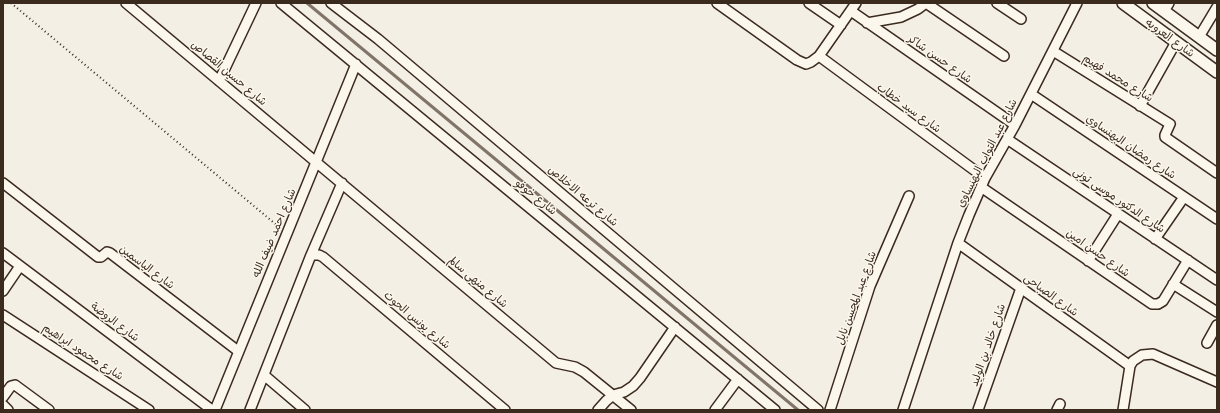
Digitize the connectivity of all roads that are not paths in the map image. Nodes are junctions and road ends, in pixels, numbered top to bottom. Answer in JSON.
{"nodes":[{"id":1,"x":126,"y":3,"type":"edge"},
{"id":2,"x":256,"y":3,"type":"edge"},
{"id":3,"x":281,"y":3,"type":"edge"},
{"id":4,"x":331,"y":3,"type":"edge"},
{"id":5,"x":717,"y":3,"type":"edge"},
{"id":6,"x":810,"y":3,"type":"edge"},
{"id":7,"x":926,"y":3,"type":"edge"},
{"id":8,"x":997,"y":3,"type":"edge"},
{"id":9,"x":1077,"y":3,"type":"edge"},
{"id":10,"x":1123,"y":3,"type":"edge"},
{"id":11,"x":1153,"y":3,"type":"edge"},
{"id":12,"x":854,"y":6,"type":"edge"},
{"id":13,"x":1217,"y":6,"type":"edge"},
{"id":14,"x":1167,"y":7,"type":"edge"},
{"id":15,"x":1021,"y":19,"type":"dead end"},
{"id":16,"x":868,"y":23,"type":"junction"},
{"id":17,"x":841,"y":25,"type":"junction"},
{"id":18,"x":1199,"y":37,"type":"junction"},
{"id":19,"x":1176,"y":42,"type":"junction"},
{"id":20,"x":1053,"y":50,"type":"junction"},
{"id":21,"x":1217,"y":50,"type":"edge"},
{"id":22,"x":819,"y":56,"type":"junction"},
{"id":23,"x":1004,"y":56,"type":"dead end"},
{"id":24,"x":356,"y":64,"type":"junction"},
{"id":25,"x":1217,"y":72,"type":"edge"},
{"id":26,"x":219,"y":81,"type":"junction"},
{"id":27,"x":1031,"y":94,"type":"junction"},
{"id":28,"x":1140,"y":106,"type":"junction"},
{"id":29,"x":1015,"y":125,"type":"junction"},
{"id":30,"x":1007,"y":140,"type":"junction"},
{"id":31,"x":316,"y":161,"type":"junction"},
{"id":32,"x":1217,"y":173,"type":"edge"},
{"id":33,"x":3,"y":183,"type":"edge"},
{"id":34,"x":342,"y":183,"type":"junction"},
{"id":35,"x":983,"y":183,"type":"junction"},
{"id":36,"x":909,"y":196,"type":"dead end"},
{"id":37,"x":1184,"y":197,"type":"junction"},
{"id":38,"x":1118,"y":214,"type":"junction"},
{"id":39,"x":1217,"y":220,"type":"edge"},
{"id":40,"x":1155,"y":239,"type":"junction"},
{"id":41,"x":958,"y":243,"type":"junction"},
{"id":42,"x":3,"y":253,"type":"edge"},
{"id":43,"x":311,"y":255,"type":"junction"},
{"id":44,"x":1188,"y":260,"type":"junction"},
{"id":45,"x":1088,"y":261,"type":"junction"},
{"id":46,"x":20,"y":266,"type":"junction"},
{"id":47,"x":1217,"y":280,"type":"edge"},
{"id":48,"x":1173,"y":284,"type":"junction"},
{"id":49,"x":1021,"y":288,"type":"junction"},
{"id":50,"x":3,"y":291,"type":"edge"},
{"id":51,"x":1217,"y":312,"type":"edge"},
{"id":52,"x":3,"y":315,"type":"edge"},
{"id":53,"x":1217,"y":325,"type":"edge"},
{"id":54,"x":674,"y":327,"type":"junction"},
{"id":55,"x":1207,"y":343,"type":"dead end"},
{"id":56,"x":238,"y":351,"type":"junction"},
{"id":57,"x":1130,"y":366,"type":"junction"},
{"id":58,"x":264,"y":375,"type":"junction"},
{"id":59,"x":738,"y":379,"type":"junction"},
{"id":60,"x":1217,"y":382,"type":"edge"},
{"id":61,"x":613,"y":395,"type":"junction"},
{"id":62,"x":3,"y":397,"type":"edge"},
{"id":63,"x":3,"y":406,"type":"edge"},
{"id":64,"x":8,"y":410,"type":"edge"},
{"id":65,"x":49,"y":410,"type":"edge"},
{"id":66,"x":149,"y":410,"type":"edge"},
{"id":67,"x":214,"y":410,"type":"edge"},
{"id":68,"x":250,"y":410,"type":"edge"},
{"id":69,"x":305,"y":410,"type":"edge"},
{"id":70,"x":505,"y":410,"type":"edge"},
{"id":71,"x":598,"y":410,"type":"edge"},
{"id":72,"x":631,"y":410,"type":"edge"},
{"id":73,"x":715,"y":410,"type":"edge"},
{"id":74,"x":775,"y":410,"type":"edge"},
{"id":75,"x":818,"y":410,"type":"edge"},
{"id":76,"x":830,"y":410,"type":"edge"},
{"id":77,"x":903,"y":410,"type":"edge"},
{"id":78,"x":978,"y":410,"type":"edge"},
{"id":79,"x":1123,"y":410,"type":"edge"}],
"edges":[{"from":1,"to":26,"type":"street","name":"شارع حسين القصاص"},
{"from":2,"to":26,"type":"street"},
{"from":3,"to":24,"type":"street","name":"شارع خوفو"},
{"from":4,"to":75,"type":"street","name":"شارع ترعه الاخلاص"},
{"from":5,"to":22,"type":"street"},
{"from":6,"to":17,"type":"street"},
{"from":7,"to":16,"type":"street"},
{"from":7,"to":23,"type":"street"},
{"from":8,"to":15,"type":"street"},
{"from":9,"to":20,"type":"street","name":"شارع عبد التواب البهنساوى"},
{"from":10,"to":19,"type":"street","name":"شارع العروبه"},
{"from":11,"to":14,"type":"street","name":"شارع العروبه"},
{"from":12,"to":16,"type":"street","name":"شارع حسن شاكر"},
{"from":12,"to":17,"type":"street"},
{"from":13,"to":18,"type":"street"},
{"from":14,"to":18,"type":"street","name":"شارع العروبه"},
{"from":16,"to":29,"type":"street","name":"شارع حسن شاكر"},
{"from":17,"to":22,"type":"street"},
{"from":18,"to":21,"type":"street","name":"شارع العروبه"},
{"from":19,"to":25,"type":"street","name":"شارع العروبه"},
{"from":19,"to":28,"type":"street"},
{"from":20,"to":27,"type":"street","name":"شارع عبد التواب البهنساوى"},
{"from":20,"to":28,"type":"street","name":"شارع محمد فهيم"},
{"from":22,"to":35,"type":"street","name":"شارع سيد خطاب"},
{"from":24,"to":31,"type":"street","name":"شارع احمد ضيف الله"},
{"from":24,"to":54,"type":"street","name":"شارع خوفو"},
{"from":26,"to":31,"type":"street","name":"شارع حسين القصاص"},
{"from":27,"to":29,"type":"street","name":"شارع عبد التواب البهنساوى"},
{"from":27,"to":37,"type":"street","name":"شارع رمضان البهنساوي"},
{"from":28,"to":32,"type":"street","name":"شارع محمد فهيم"},
{"from":29,"to":30,"type":"street","name":"شارع عبد التواب البهنساوى"},
{"from":30,"to":35,"type":"street","name":"شارع عبد التواب البهنساوى"},
{"from":30,"to":38,"type":"street","name":"شارع الدكتور موسى تونى"},
{"from":31,"to":34,"type":"street","name":"شارع منهى سالم"},
{"from":31,"to":56,"type":"street","name":"شارع احمد ضيف الله"},
{"from":33,"to":56,"type":"street","name":"شارع الياسمين"},
{"from":34,"to":43,"type":"street"},
{"from":34,"to":61,"type":"street","name":"شارع منهى سالم"},
{"from":35,"to":41,"type":"street","name":"شارع عبد التواب البهنساوى"},
{"from":35,"to":45,"type":"street","name":"شارع حسن امين"},
{"from":36,"to":76,"type":"street","name":"شارع عبد المحسن نايل"},
{"from":37,"to":39,"type":"street","name":"شارع رمضان البهنساوي"},
{"from":37,"to":40,"type":"street"},
{"from":38,"to":40,"type":"street","name":"شارع الدكتور موسى تونى"},
{"from":38,"to":45,"type":"street"},
{"from":40,"to":44,"type":"street","name":"شارع الدكتور موسى تونى"},
{"from":41,"to":49,"type":"street","name":"شارع الصباحى"},
{"from":41,"to":77,"type":"street","name":"شارع عبد التواب البهنساوى"},
{"from":42,"to":46,"type":"street","name":"شارع الروضة"},
{"from":43,"to":58,"type":"street"},
{"from":43,"to":70,"type":"street","name":"شارع يونس الحوت"},
{"from":44,"to":47,"type":"street","name":"شارع الدكتور موسى تونى"},
{"from":44,"to":48,"type":"street","name":"شارع حسن امين"},
{"from":45,"to":48,"type":"street","name":"شارع حسن امين"},
{"from":46,"to":50,"type":"street"},
{"from":46,"to":67,"type":"street","name":"شارع الروضة"},
{"from":48,"to":51,"type":"street"},
{"from":49,"to":57,"type":"street","name":"شارع الصباحى"},
{"from":49,"to":78,"type":"street","name":"شارع خالد بن الوليد"},
{"from":52,"to":66,"type":"street","name":"شارع محمود ابراهيم"},
{"from":53,"to":55,"type":"street"},
{"from":54,"to":59,"type":"street","name":"شارع خوفو"},
{"from":54,"to":61,"type":"street"},
{"from":56,"to":67,"type":"street","name":"شارع احمد ضيف الله"},
{"from":57,"to":60,"type":"street"},
{"from":57,"to":79,"type":"street"},
{"from":58,"to":68,"type":"street"},
{"from":58,"to":69,"type":"street"},
{"from":59,"to":73,"type":"street"},
{"from":59,"to":74,"type":"street","name":"شارع خوفو"},
{"from":61,"to":71,"type":"street"},
{"from":61,"to":72,"type":"street","name":"شارع منهى سالم"},
{"from":62,"to":65,"type":"street"},
{"from":63,"to":64,"type":"street"}]}
